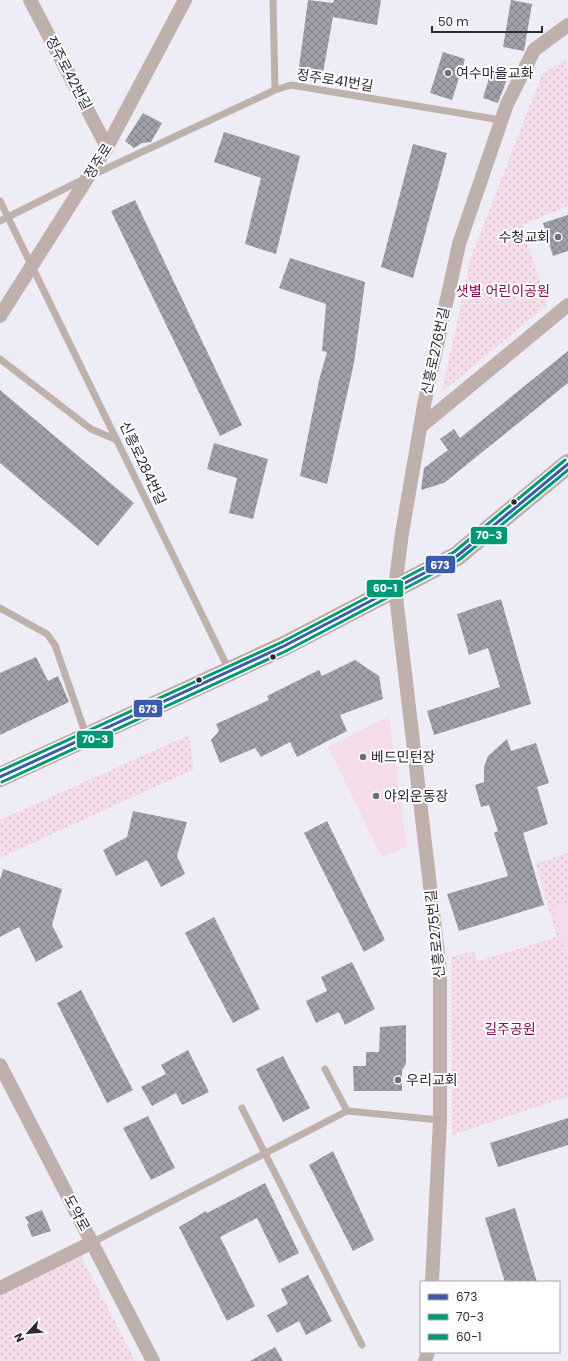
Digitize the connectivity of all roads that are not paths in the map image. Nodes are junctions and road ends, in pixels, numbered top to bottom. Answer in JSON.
{"nodes":[{"id":1,"x":30,"y":0,"type":"edge"},
{"id":2,"x":184,"y":0,"type":"edge"},
{"id":3,"x":273,"y":0,"type":"edge"},
{"id":4,"x":568,"y":25,"type":"edge"},
{"id":5,"x":275,"y":90,"type":"junction"},
{"id":6,"x":501,"y":120,"type":"junction"},
{"id":7,"x":107,"y":147,"type":"junction"},
{"id":8,"x":88,"y":177,"type":"junction"},
{"id":9,"x":0,"y":201,"type":"edge"},
{"id":10,"x":8,"y":218,"type":"junction"},
{"id":11,"x":0,"y":221,"type":"edge"},
{"id":12,"x":32,"y":265,"type":"junction"},
{"id":13,"x":568,"y":305,"type":"edge"},
{"id":14,"x":0,"y":316,"type":"edge"},
{"id":15,"x":0,"y":359,"type":"edge"},
{"id":16,"x":420,"y":428,"type":"junction"},
{"id":17,"x":117,"y":440,"type":"junction"},
{"id":18,"x":568,"y":464,"type":"edge"},
{"id":19,"x":395,"y":588,"type":"junction"},
{"id":20,"x":0,"y":608,"type":"edge"},
{"id":21,"x":230,"y":672,"type":"junction"},
{"id":22,"x":86,"y":737,"type":"junction"},
{"id":23,"x":0,"y":777,"type":"edge"},
{"id":24,"x":0,"y":1065,"type":"edge"},
{"id":25,"x":325,"y":1068,"type":"dead end"},
{"id":26,"x":242,"y":1108,"type":"dead end"},
{"id":27,"x":347,"y":1112,"type":"junction"},
{"id":28,"x":440,"y":1120,"type":"junction"},
{"id":29,"x":265,"y":1153,"type":"junction"},
{"id":30,"x":93,"y":1242,"type":"junction"},
{"id":31,"x":432,"y":1281,"type":"edge"},
{"id":32,"x":0,"y":1288,"type":"edge"},
{"id":33,"x":362,"y":1345,"type":"dead end"},
{"id":34,"x":153,"y":1361,"type":"edge"}],
"edges":[{"from":1,"to":7,"type":"street","name":"정주로42번길"},
{"from":2,"to":7,"type":"street","name":"정주로"},
{"from":3,"to":5,"type":"lane"},
{"from":4,"to":6,"type":"street","name":"신흥로276번길"},
{"from":5,"to":6,"type":"lane","name":"정주로41번길"},
{"from":5,"to":8,"type":"lane","name":"정주로41번길"},
{"from":6,"to":16,"type":"street","name":"신흥로276번길"},
{"from":7,"to":8,"type":"street","name":"정주로"},
{"from":8,"to":10,"type":"lane","name":"정주로41번길"},
{"from":8,"to":12,"type":"street","name":"정주로"},
{"from":9,"to":10,"type":"lane","name":"신흥로284번길"},
{"from":10,"to":11,"type":"lane","name":"정주로41번길"},
{"from":10,"to":12,"type":"lane","name":"신흥로284번길"},
{"from":12,"to":14,"type":"street","name":"정주로"},
{"from":12,"to":17,"type":"lane","name":"신흥로284번길"},
{"from":13,"to":16,"type":"street"},
{"from":15,"to":17,"type":"lane"},
{"from":16,"to":19,"type":"street","name":"신흥로276번길"},
{"from":17,"to":21,"type":"lane","name":"신흥로284번길"},
{"from":18,"to":19,"type":"street"},
{"from":19,"to":21,"type":"street"},
{"from":19,"to":28,"type":"street","name":"신흥로275번길"},
{"from":20,"to":22,"type":"lane"},
{"from":21,"to":22,"type":"street"},
{"from":22,"to":23,"type":"street"},
{"from":24,"to":30,"type":"street","name":"도약로"},
{"from":25,"to":27,"type":"lane"},
{"from":26,"to":29,"type":"lane"},
{"from":27,"to":28,"type":"lane"},
{"from":27,"to":29,"type":"lane"},
{"from":28,"to":31,"type":"street","name":"신흥로275번길"},
{"from":29,"to":30,"type":"lane"},
{"from":29,"to":33,"type":"lane"},
{"from":30,"to":32,"type":"street"},
{"from":30,"to":34,"type":"street","name":"도약로"}]}
